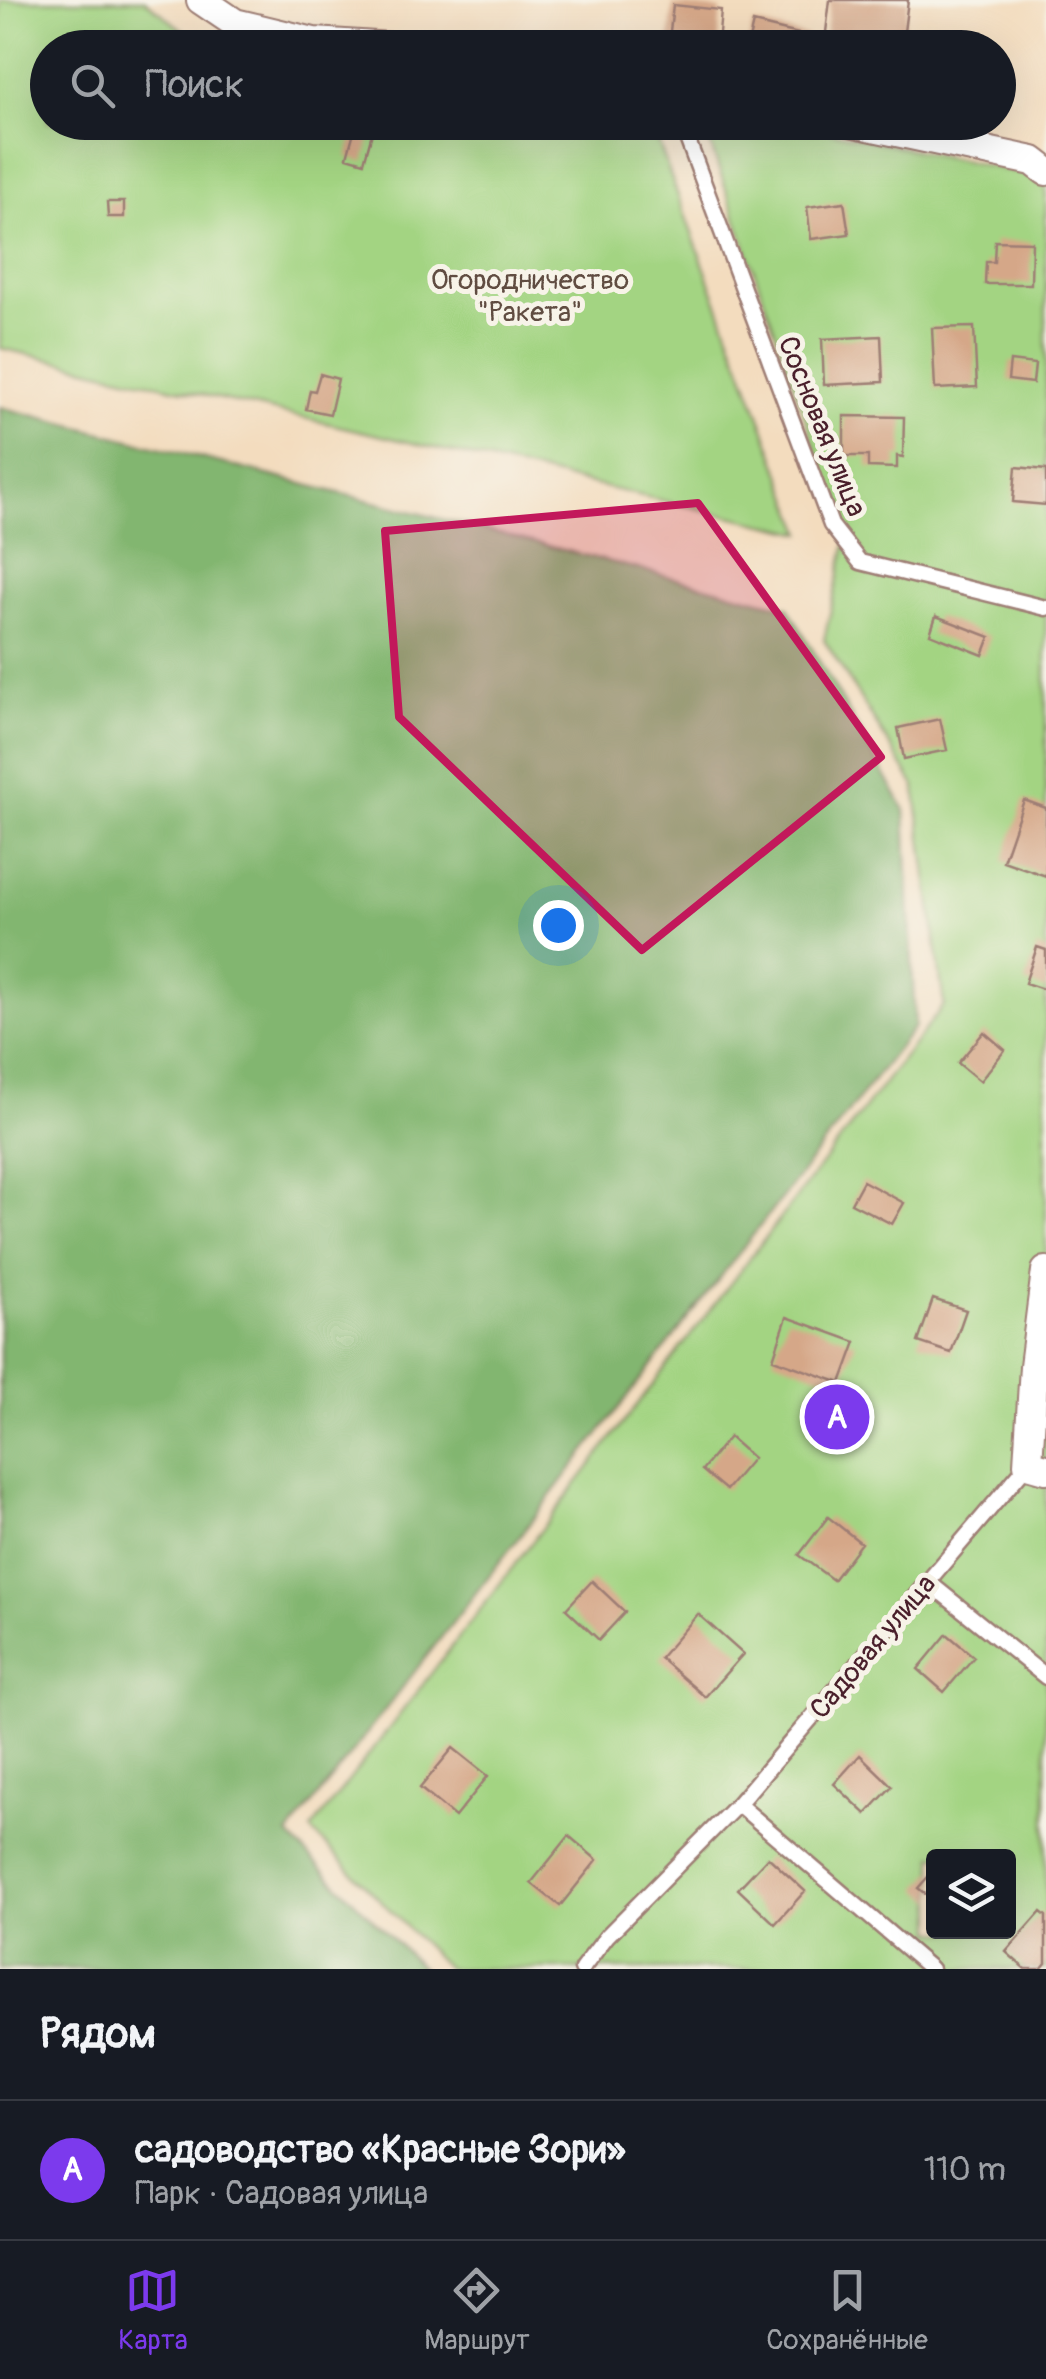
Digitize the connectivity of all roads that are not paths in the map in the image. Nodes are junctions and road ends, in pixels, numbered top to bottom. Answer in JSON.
{"nodes":[{"id":1,"x":201,"y":0,"type":"edge"},
{"id":2,"x":264,"y":30,"type":"edge"},
{"id":3,"x":688,"y":140,"type":"edge"},
{"id":4,"x":934,"y":140,"type":"edge"},
{"id":5,"x":1046,"y":171,"type":"edge"},
{"id":6,"x":1046,"y":608,"type":"edge"},
{"id":7,"x":1046,"y":1271,"type":"edge"},
{"id":8,"x":1040,"y":1368,"type":"edge"},
{"id":9,"x":1037,"y":1466,"type":"edge"},
{"id":10,"x":926,"y":1581,"type":"junction"},
{"id":11,"x":1046,"y":1677,"type":"edge"},
{"id":12,"x":738,"y":1804,"type":"junction"},
{"id":13,"x":582,"y":1969,"type":"edge"},
{"id":14,"x":931,"y":1969,"type":"edge"}],
"edges":[{"from":1,"to":2,"type":"street"},
{"from":3,"to":6,"type":"lane","name":"Сосновая улица"},
{"from":4,"to":5,"type":"street"},
{"from":7,"to":8,"type":"street","name":"Садовая улица"},
{"from":8,"to":9,"type":"street","name":"Садовая улица"},
{"from":9,"to":10,"type":"lane","name":"Садовая улица"},
{"from":10,"to":11,"type":"lane"},
{"from":10,"to":12,"type":"lane","name":"Садовая улица"},
{"from":12,"to":13,"type":"lane","name":"Садовая улица"},
{"from":12,"to":14,"type":"lane"}]}
